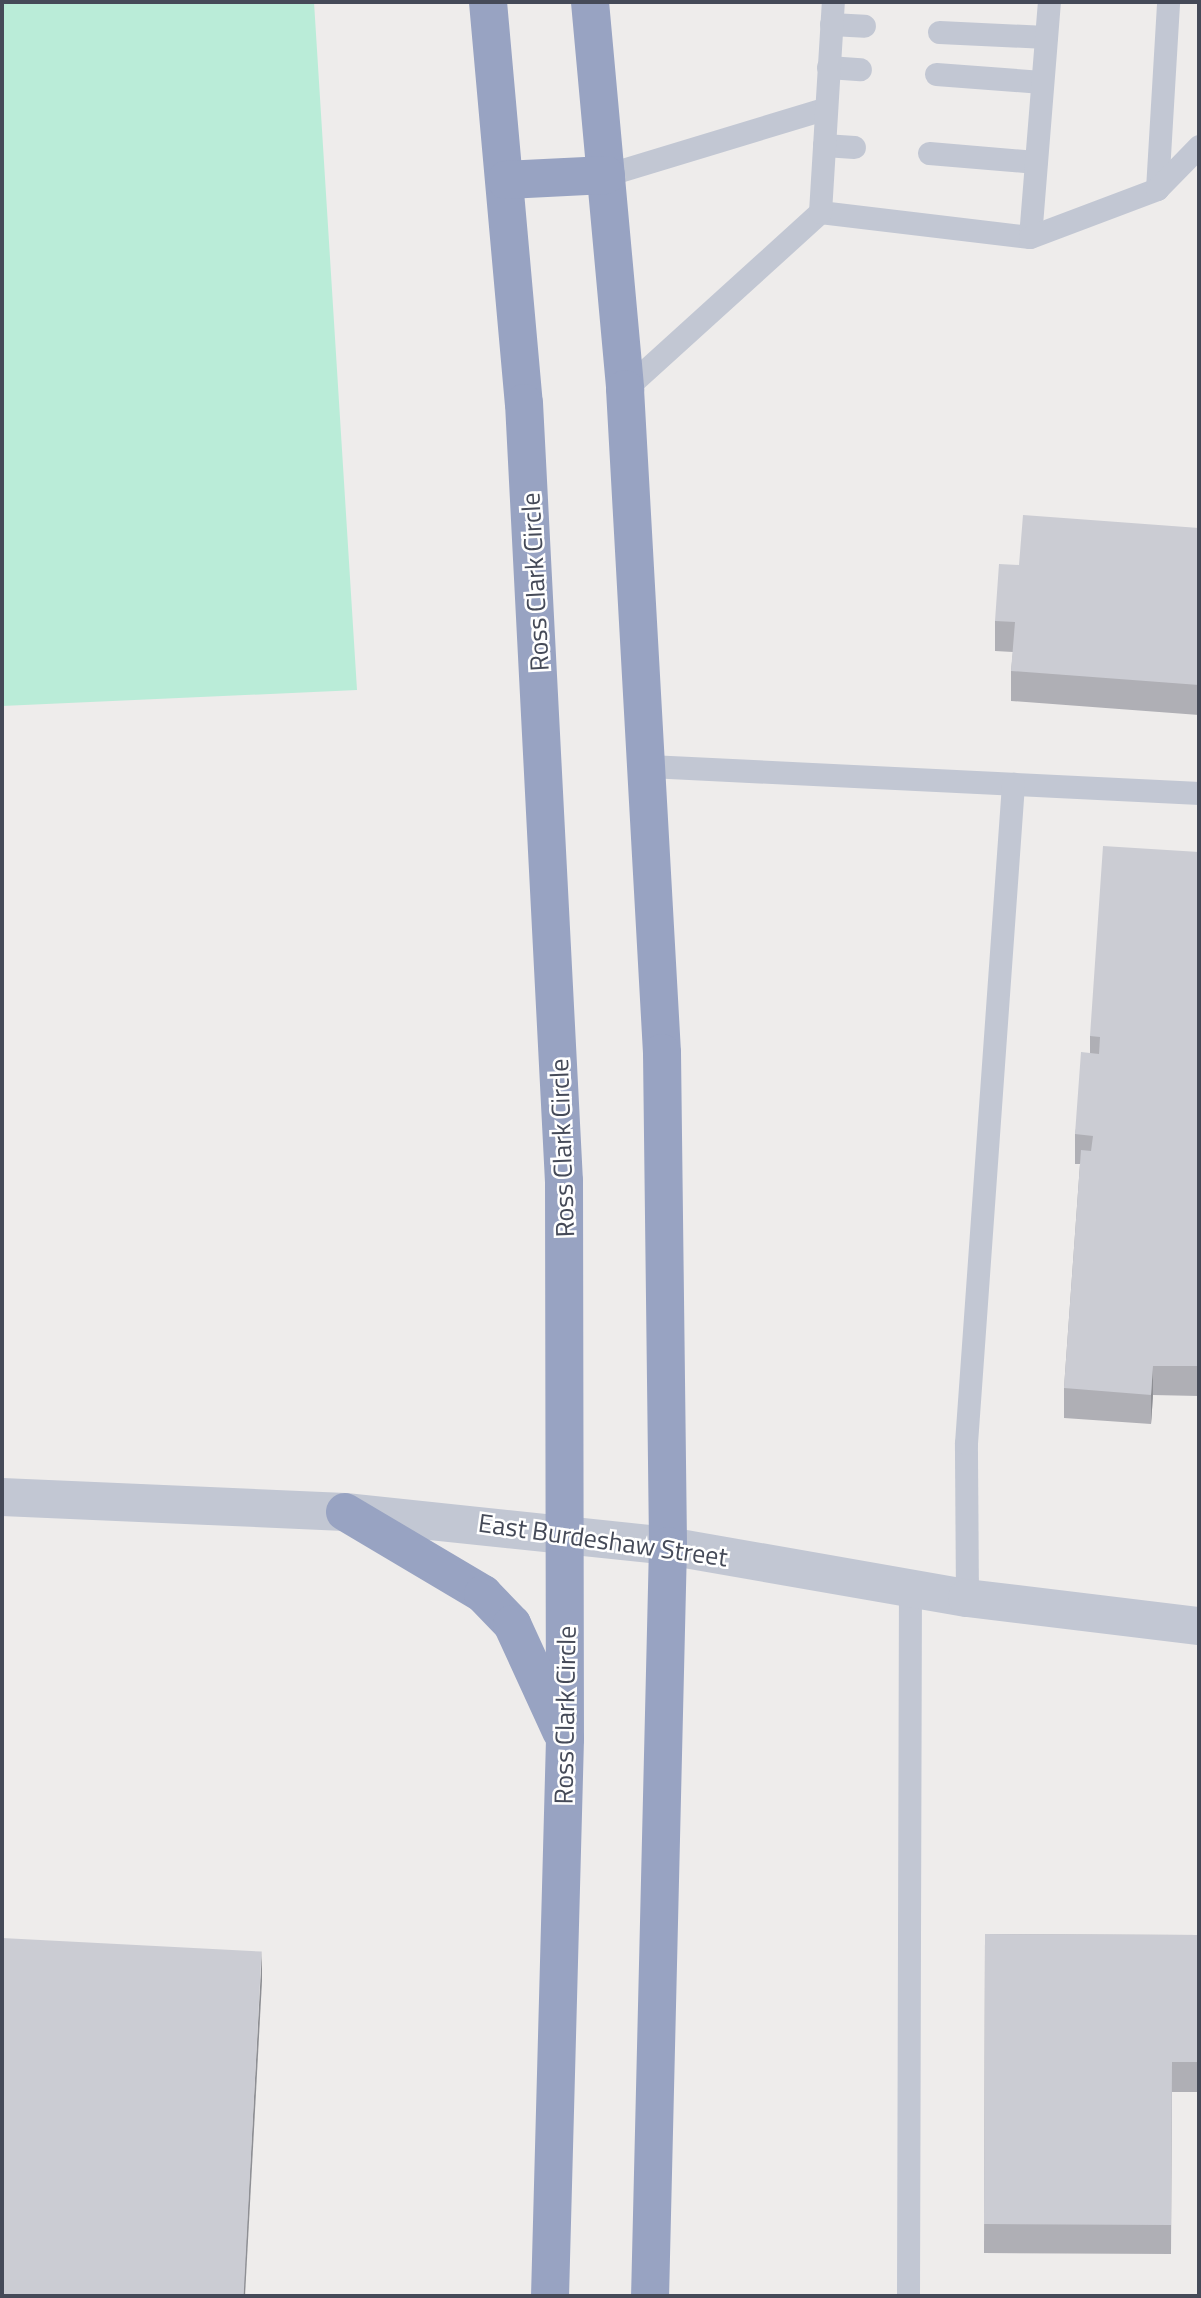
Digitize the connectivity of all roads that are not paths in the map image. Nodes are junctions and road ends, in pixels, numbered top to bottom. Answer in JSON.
{"nodes":[{"id":1,"x":488,"y":2,"type":"edge"},
{"id":2,"x":590,"y":2,"type":"edge"},
{"id":3,"x":1049,"y":2,"type":"edge"},
{"id":4,"x":1168,"y":2,"type":"edge"},
{"id":5,"x":832,"y":13,"type":"edge"},
{"id":6,"x":864,"y":26,"type":"dead end"},
{"id":7,"x":939,"y":32,"type":"dead end"},
{"id":8,"x":1046,"y":37,"type":"junction"},
{"id":9,"x":828,"y":66,"type":"junction"},
{"id":10,"x":860,"y":69,"type":"dead end"},
{"id":11,"x":936,"y":74,"type":"dead end"},
{"id":12,"x":1042,"y":82,"type":"junction"},
{"id":13,"x":826,"y":108,"type":"junction"},
{"id":14,"x":824,"y":145,"type":"junction"},
{"id":15,"x":1199,"y":146,"type":"edge"},
{"id":16,"x":854,"y":147,"type":"dead end"},
{"id":17,"x":929,"y":153,"type":"dead end"},
{"id":18,"x":1036,"y":162,"type":"junction"},
{"id":19,"x":606,"y":175,"type":"junction"},
{"id":20,"x":506,"y":180,"type":"junction"},
{"id":21,"x":1157,"y":189,"type":"junction"},
{"id":22,"x":820,"y":212,"type":"junction"},
{"id":23,"x":1030,"y":237,"type":"junction"},
{"id":24,"x":625,"y":389,"type":"junction"},
{"id":25,"x":649,"y":766,"type":"junction"},
{"id":26,"x":1013,"y":784,"type":"junction"},
{"id":27,"x":1199,"y":793,"type":"edge"},
{"id":28,"x":2,"y":1497,"type":"edge"},
{"id":29,"x":345,"y":1512,"type":"junction"},
{"id":30,"x":567,"y":1531,"type":"junction"},
{"id":31,"x":668,"y":1546,"type":"junction"},
{"id":32,"x":909,"y":1589,"type":"junction"},
{"id":33,"x":967,"y":1598,"type":"junction"},
{"id":34,"x":1199,"y":1626,"type":"edge"},
{"id":35,"x":565,"y":1740,"type":"junction"},
{"id":36,"x":550,"y":2296,"type":"edge"},
{"id":37,"x":650,"y":2296,"type":"edge"},
{"id":38,"x":908,"y":2296,"type":"edge"}],
"edges":[{"from":1,"to":20,"type":"highway","name":"Ross Clark Circle"},
{"from":2,"to":19,"type":"highway"},
{"from":3,"to":8,"type":"lane"},
{"from":4,"to":21,"type":"lane"},
{"from":5,"to":6,"type":"lane"},
{"from":5,"to":9,"type":"lane"},
{"from":7,"to":8,"type":"lane"},
{"from":8,"to":12,"type":"lane"},
{"from":9,"to":10,"type":"lane"},
{"from":9,"to":13,"type":"lane"},
{"from":11,"to":12,"type":"lane"},
{"from":12,"to":18,"type":"lane"},
{"from":13,"to":14,"type":"lane"},
{"from":13,"to":19,"type":"lane"},
{"from":14,"to":16,"type":"lane"},
{"from":14,"to":22,"type":"lane"},
{"from":15,"to":21,"type":"lane"},
{"from":17,"to":18,"type":"lane"},
{"from":18,"to":23,"type":"lane"},
{"from":19,"to":20,"type":"highway"},
{"from":19,"to":24,"type":"highway"},
{"from":20,"to":30,"type":"highway","name":"Ross Clark Circle"},
{"from":21,"to":23,"type":"lane"},
{"from":22,"to":23,"type":"lane"},
{"from":22,"to":24,"type":"lane"},
{"from":24,"to":25,"type":"highway"},
{"from":25,"to":26,"type":"lane"},
{"from":25,"to":31,"type":"highway"},
{"from":26,"to":27,"type":"lane"},
{"from":26,"to":33,"type":"lane"},
{"from":28,"to":29,"type":"street","name":"East Burdeshaw Street"},
{"from":29,"to":30,"type":"street","name":"East Burdeshaw Street"},
{"from":29,"to":35,"type":"highway"},
{"from":30,"to":31,"type":"street","name":"East Burdeshaw Street"},
{"from":30,"to":35,"type":"highway","name":"Ross Clark Circle"},
{"from":31,"to":32,"type":"street","name":"East Burdeshaw Street"},
{"from":31,"to":37,"type":"highway"},
{"from":32,"to":33,"type":"street","name":"East Burdeshaw Street"},
{"from":32,"to":38,"type":"lane"},
{"from":33,"to":34,"type":"street","name":"East Burdeshaw Street"},
{"from":35,"to":36,"type":"highway","name":"Ross Clark Circle"}]}
